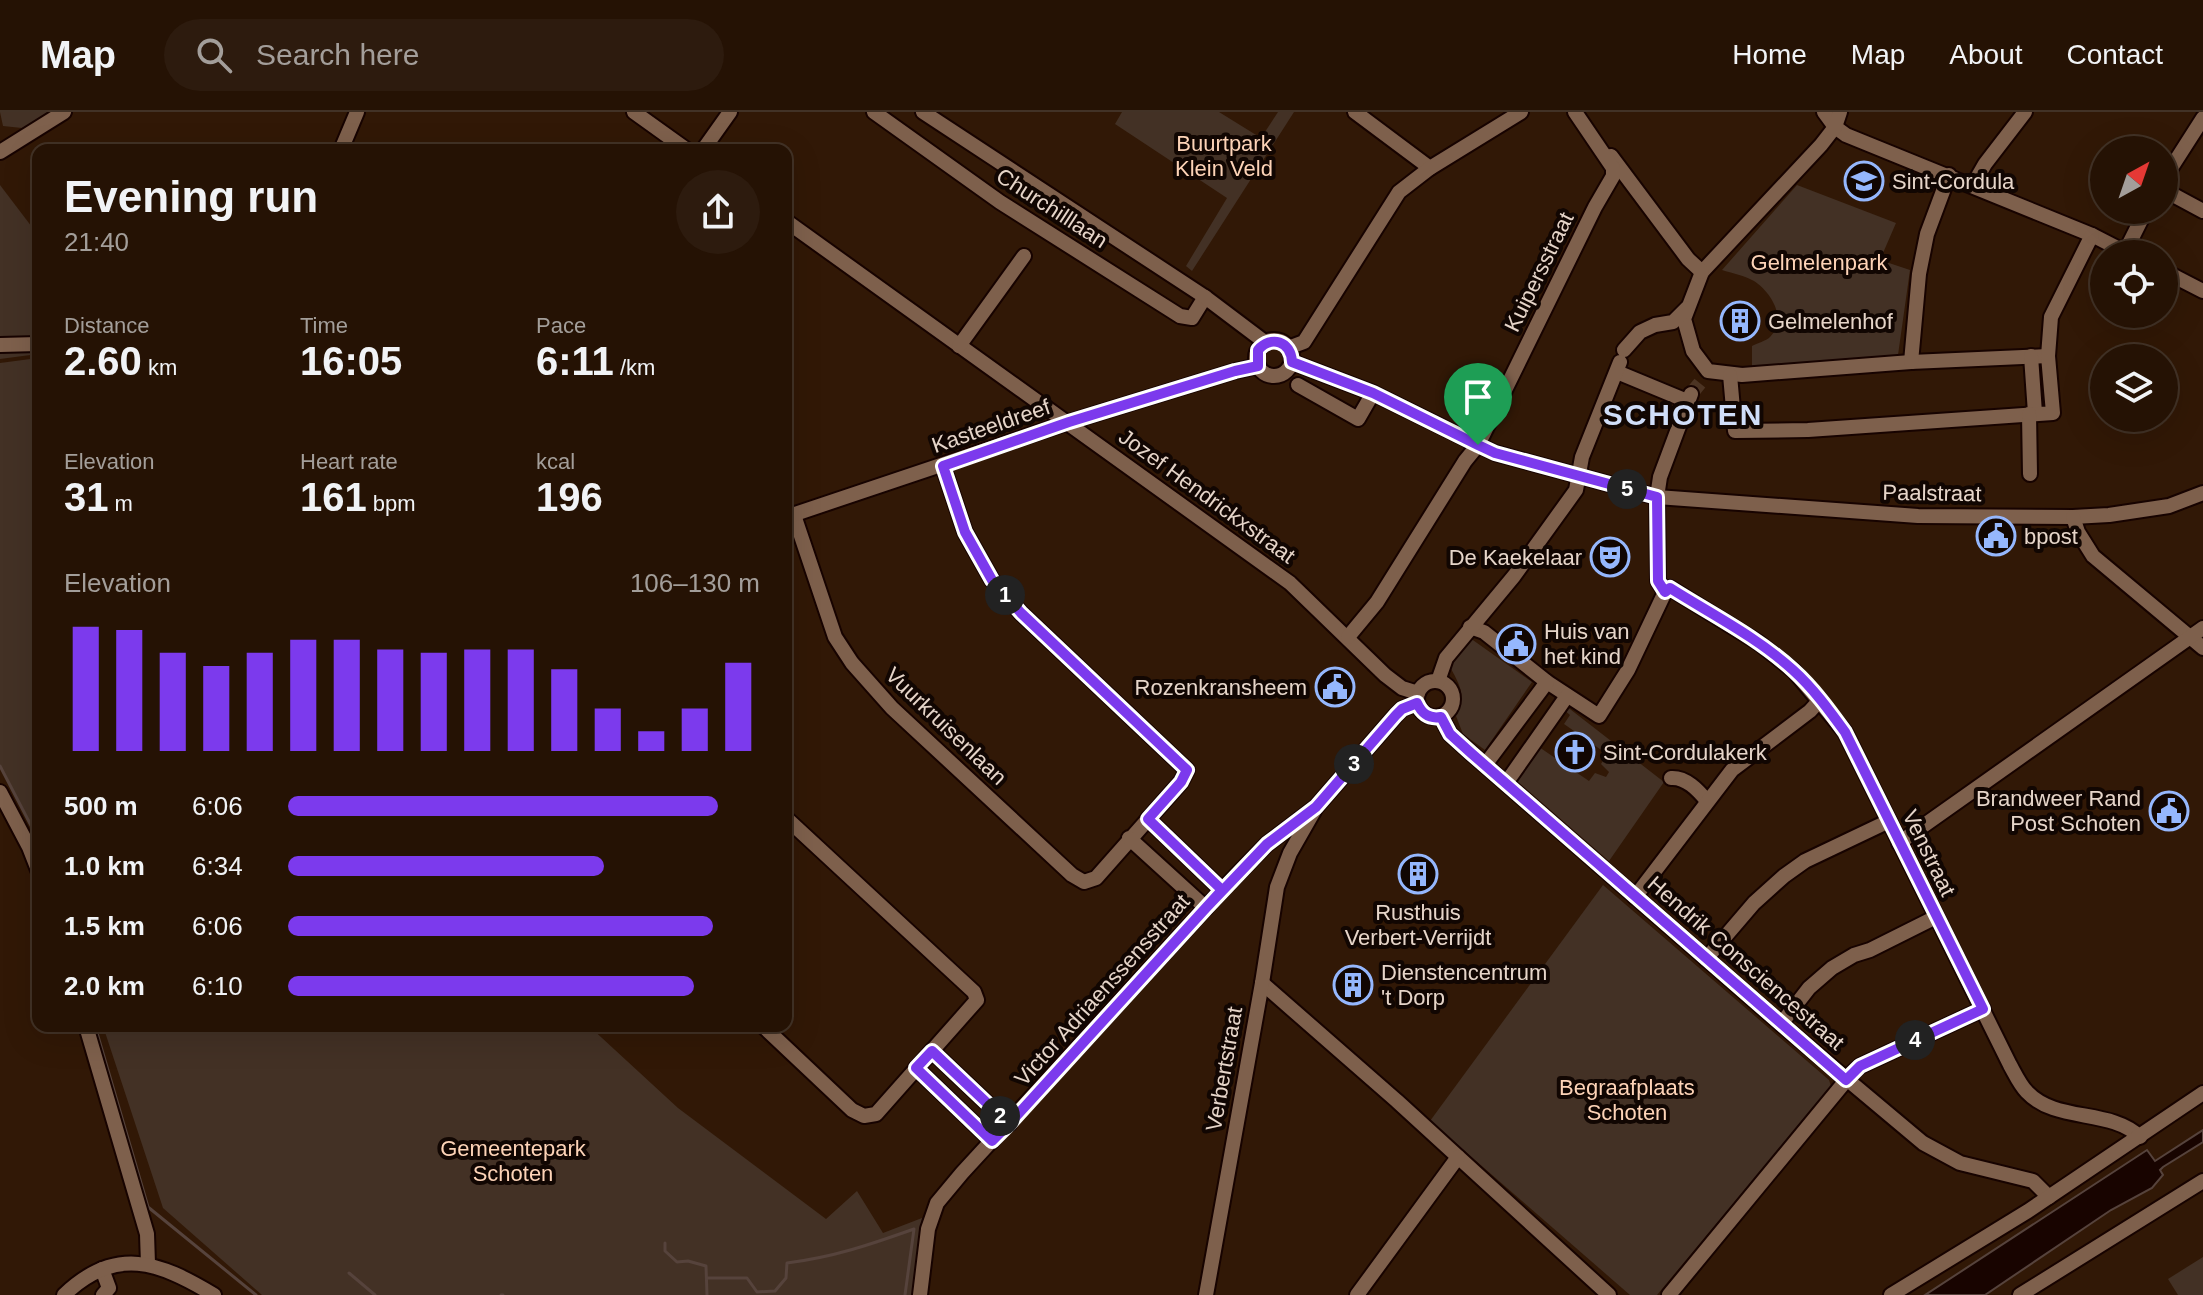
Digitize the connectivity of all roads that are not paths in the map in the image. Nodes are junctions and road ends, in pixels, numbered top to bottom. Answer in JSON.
{"nodes":[{"id":1,"x":64,"y":112,"type":"edge"},
{"id":2,"x":357,"y":112,"type":"edge"},
{"id":3,"x":634,"y":112,"type":"edge"},
{"id":4,"x":730,"y":112,"type":"edge"},
{"id":5,"x":874,"y":112,"type":"edge"},
{"id":6,"x":923,"y":112,"type":"edge"},
{"id":7,"x":1355,"y":112,"type":"edge"},
{"id":8,"x":1521,"y":112,"type":"edge"},
{"id":9,"x":1578,"y":112,"type":"edge"},
{"id":10,"x":1824,"y":112,"type":"edge"},
{"id":11,"x":1840,"y":112,"type":"edge"},
{"id":12,"x":2025,"y":112,"type":"edge"},
{"id":13,"x":2203,"y":118,"type":"edge"},
{"id":14,"x":1835,"y":127,"type":"junction"},
{"id":15,"x":344,"y":144,"type":"edge"},
{"id":16,"x":679,"y":144,"type":"edge"},
{"id":17,"x":707,"y":144,"type":"edge"},
{"id":18,"x":0,"y":152,"type":"edge"},
{"id":19,"x":2178,"y":157,"type":"edge"},
{"id":20,"x":1430,"y":168,"type":"junction"},
{"id":21,"x":1949,"y":175,"type":"junction"},
{"id":22,"x":1973,"y":185,"type":"junction"},
{"id":23,"x":2178,"y":198,"type":"edge"},
{"id":24,"x":2203,"y":211,"type":"edge"},
{"id":25,"x":792,"y":225,"type":"edge"},
{"id":26,"x":2092,"y":235,"type":"junction"},
{"id":27,"x":2102,"y":240,"type":"edge"},
{"id":28,"x":1024,"y":256,"type":"dead end"},
{"id":29,"x":1702,"y":272,"type":"junction"},
{"id":30,"x":2178,"y":278,"type":"edge"},
{"id":31,"x":2203,"y":291,"type":"edge"},
{"id":32,"x":1205,"y":297,"type":"junction"},
{"id":33,"x":1687,"y":307,"type":"junction"},
{"id":34,"x":1266,"y":343,"type":"junction"},
{"id":35,"x":32,"y":344,"type":"edge"},
{"id":36,"x":0,"y":345,"type":"edge"},
{"id":37,"x":959,"y":346,"type":"junction"},
{"id":38,"x":1290,"y":355,"type":"junction"},
{"id":39,"x":2031,"y":356,"type":"junction"},
{"id":40,"x":2048,"y":356,"type":"junction"},
{"id":41,"x":1620,"y":362,"type":"junction"},
{"id":42,"x":1911,"y":362,"type":"junction"},
{"id":43,"x":1258,"y":366,"type":"junction"},
{"id":44,"x":1730,"y":375,"type":"junction"},
{"id":45,"x":1298,"y":385,"type":"dead end"},
{"id":46,"x":1696,"y":387,"type":"junction"},
{"id":47,"x":1373,"y":393,"type":"junction"},
{"id":48,"x":2032,"y":414,"type":"junction"},
{"id":49,"x":1069,"y":422,"type":"junction"},
{"id":50,"x":1478,"y":445,"type":"junction"},
{"id":51,"x":943,"y":466,"type":"junction"},
{"id":52,"x":1578,"y":474,"type":"junction"},
{"id":53,"x":2030,"y":474,"type":"dead end"},
{"id":54,"x":2203,"y":493,"type":"edge"},
{"id":55,"x":1657,"y":497,"type":"junction"},
{"id":56,"x":792,"y":515,"type":"edge"},
{"id":57,"x":2073,"y":517,"type":"junction"},
{"id":58,"x":792,"y":521,"type":"edge"},
{"id":59,"x":1665,"y":592,"type":"junction"},
{"id":60,"x":1470,"y":627,"type":"junction"},
{"id":61,"x":2203,"y":628,"type":"edge"},
{"id":62,"x":1348,"y":637,"type":"junction"},
{"id":63,"x":2190,"y":637,"type":"junction"},
{"id":64,"x":2203,"y":648,"type":"edge"},
{"id":65,"x":1438,"y":681,"type":"junction"},
{"id":66,"x":1547,"y":682,"type":"junction"},
{"id":67,"x":1567,"y":696,"type":"junction"},
{"id":68,"x":1418,"y":698,"type":"junction"},
{"id":69,"x":1820,"y":700,"type":"junction"},
{"id":70,"x":1441,"y":717,"type":"junction"},
{"id":71,"x":1485,"y":765,"type":"junction"},
{"id":72,"x":1671,"y":778,"type":"dead end"},
{"id":73,"x":1506,"y":783,"type":"junction"},
{"id":74,"x":0,"y":792,"type":"edge"},
{"id":75,"x":1707,"y":801,"type":"junction"},
{"id":76,"x":1316,"y":807,"type":"junction"},
{"id":77,"x":1148,"y":819,"type":"junction"},
{"id":78,"x":1889,"y":821,"type":"junction"},
{"id":79,"x":792,"y":824,"type":"edge"},
{"id":80,"x":1129,"y":838,"type":"junction"},
{"id":81,"x":1899,"y":843,"type":"junction"},
{"id":82,"x":1267,"y":844,"type":"junction"},
{"id":83,"x":1290,"y":853,"type":"junction"},
{"id":84,"x":32,"y":855,"type":"edge"},
{"id":85,"x":1222,"y":890,"type":"junction"},
{"id":86,"x":1635,"y":897,"type":"junction"},
{"id":87,"x":1206,"y":908,"type":"junction"},
{"id":88,"x":1936,"y":917,"type":"junction"},
{"id":89,"x":1706,"y":959,"type":"junction"},
{"id":90,"x":1262,"y":983,"type":"junction"},
{"id":91,"x":1983,"y":1009,"type":"junction"},
{"id":92,"x":1781,"y":1024,"type":"junction"},
{"id":93,"x":88,"y":1032,"type":"edge"},
{"id":94,"x":769,"y":1032,"type":"edge"},
{"id":95,"x":932,"y":1051,"type":"junction"},
{"id":96,"x":916,"y":1068,"type":"junction"},
{"id":97,"x":1846,"y":1080,"type":"junction"},
{"id":98,"x":2203,"y":1093,"type":"edge"},
{"id":99,"x":1009,"y":1124,"type":"junction"},
{"id":100,"x":2140,"y":1137,"type":"junction"},
{"id":101,"x":992,"y":1141,"type":"junction"},
{"id":102,"x":1458,"y":1157,"type":"junction"},
{"id":103,"x":2203,"y":1181,"type":"edge"},
{"id":104,"x":2049,"y":1197,"type":"junction"},
{"id":105,"x":148,"y":1264,"type":"junction"},
{"id":106,"x":102,"y":1269,"type":"junction"},
{"id":107,"x":64,"y":1295,"type":"edge"},
{"id":108,"x":103,"y":1295,"type":"edge"},
{"id":109,"x":214,"y":1295,"type":"edge"},
{"id":110,"x":920,"y":1295,"type":"edge"},
{"id":111,"x":1206,"y":1295,"type":"edge"},
{"id":112,"x":1357,"y":1295,"type":"edge"},
{"id":113,"x":1609,"y":1295,"type":"edge"},
{"id":114,"x":1669,"y":1295,"type":"edge"},
{"id":115,"x":1891,"y":1295,"type":"edge"},
{"id":116,"x":2020,"y":1295,"type":"edge"}],
"edges":[{"from":1,"to":18,"type":"street"},
{"from":2,"to":15,"type":"street"},
{"from":3,"to":16,"type":"street"},
{"from":4,"to":17,"type":"street"},
{"from":5,"to":32,"type":"street","name":"Churchilllaan"},
{"from":6,"to":32,"type":"street","name":"Churchilllaan"},
{"from":7,"to":20,"type":"street"},
{"from":8,"to":20,"type":"street"},
{"from":9,"to":29,"type":"street"},
{"from":9,"to":50,"type":"street","name":"Kuipersstraat"},
{"from":10,"to":14,"type":"street"},
{"from":11,"to":14,"type":"street"},
{"from":12,"to":22,"type":"street"},
{"from":13,"to":19,"type":"street"},
{"from":14,"to":21,"type":"street"},
{"from":14,"to":29,"type":"street"},
{"from":20,"to":38,"type":"street"},
{"from":21,"to":22,"type":"street"},
{"from":21,"to":42,"type":"street"},
{"from":22,"to":26,"type":"street"},
{"from":23,"to":24,"type":"street"},
{"from":25,"to":37,"type":"street","name":"Jozef Hendrickxstraat"},
{"from":26,"to":27,"type":"street"},
{"from":26,"to":40,"type":"street"},
{"from":28,"to":37,"type":"street"},
{"from":29,"to":33,"type":"street"},
{"from":30,"to":31,"type":"street"},
{"from":32,"to":34,"type":"street","name":"Churchilllaan"},
{"from":33,"to":41,"type":"street"},
{"from":33,"to":46,"type":"street"},
{"from":34,"to":38,"type":"street"},
{"from":34,"to":43,"type":"street"},
{"from":35,"to":36,"type":"street"},
{"from":37,"to":49,"type":"street","name":"Jozef Hendrickxstraat"},
{"from":38,"to":43,"type":"street"},
{"from":38,"to":47,"type":"street"},
{"from":39,"to":40,"type":"street"},
{"from":39,"to":42,"type":"street"},
{"from":39,"to":48,"type":"street"},
{"from":40,"to":48,"type":"street"},
{"from":41,"to":46,"type":"street"},
{"from":41,"to":52,"type":"street"},
{"from":42,"to":44,"type":"street"},
{"from":43,"to":49,"type":"street","name":"Kasteeldreef"},
{"from":44,"to":46,"type":"street"},
{"from":44,"to":48,"type":"street"},
{"from":45,"to":47,"type":"street"},
{"from":46,"to":55,"type":"street"},
{"from":47,"to":50,"type":"street"},
{"from":48,"to":53,"type":"street"},
{"from":49,"to":51,"type":"street","name":"Kasteeldreef"},
{"from":49,"to":62,"type":"street","name":"Jozef Hendrickxstraat"},
{"from":50,"to":52,"type":"street"},
{"from":50,"to":62,"type":"street","name":"Kuipersstraat"},
{"from":51,"to":56,"type":"street","name":"Kasteeldreef"},
{"from":51,"to":77,"type":"street","name":"Vuurkruisenlaan"},
{"from":52,"to":55,"type":"street"},
{"from":52,"to":60,"type":"street"},
{"from":54,"to":57,"type":"street","name":"Paalstraat"},
{"from":55,"to":57,"type":"street","name":"Paalstraat"},
{"from":55,"to":59,"type":"street"},
{"from":57,"to":63,"type":"street"},
{"from":58,"to":80,"type":"street","name":"Vuurkruisenlaan"},
{"from":59,"to":67,"type":"street"},
{"from":59,"to":69,"type":"street","name":"Venstraat"},
{"from":60,"to":65,"type":"street"},
{"from":60,"to":66,"type":"street"},
{"from":61,"to":63,"type":"street"},
{"from":62,"to":68,"type":"street","name":"Jozef Hendrickxstraat"},
{"from":63,"to":64,"type":"street"},
{"from":63,"to":81,"type":"street"},
{"from":65,"to":68,"type":"street","name":"Verbertstraat"},
{"from":65,"to":70,"type":"street"},
{"from":66,"to":67,"type":"street"},
{"from":66,"to":71,"type":"street"},
{"from":67,"to":73,"type":"street"},
{"from":68,"to":70,"type":"street"},
{"from":68,"to":76,"type":"street","name":"Verbertstraat"},
{"from":69,"to":75,"type":"street"},
{"from":69,"to":78,"type":"street","name":"Venstraat"},
{"from":70,"to":71,"type":"street","name":"Hendrik Consciencestraat"},
{"from":71,"to":73,"type":"street","name":"Hendrik Consciencestraat"},
{"from":72,"to":75,"type":"street"},
{"from":73,"to":86,"type":"street","name":"Hendrik Consciencestraat"},
{"from":74,"to":84,"type":"street"},
{"from":75,"to":86,"type":"street"},
{"from":76,"to":82,"type":"street","name":"Verbertstraat"},
{"from":76,"to":83,"type":"street","name":"Verbertstraat"},
{"from":77,"to":80,"type":"street","name":"Vuurkruisenlaan"},
{"from":77,"to":85,"type":"street"},
{"from":78,"to":81,"type":"street","name":"Venstraat"},
{"from":78,"to":89,"type":"street"},
{"from":79,"to":95,"type":"street"},
{"from":80,"to":87,"type":"street"},
{"from":81,"to":88,"type":"street","name":"Venstraat"},
{"from":82,"to":83,"type":"street"},
{"from":82,"to":85,"type":"street","name":"Victor Adriaenssensstraat"},
{"from":83,"to":90,"type":"street","name":"Verbertstraat"},
{"from":85,"to":87,"type":"street","name":"Victor Adriaenssensstraat"},
{"from":86,"to":89,"type":"street","name":"Hendrik Consciencestraat"},
{"from":87,"to":99,"type":"street","name":"Victor Adriaenssensstraat"},
{"from":88,"to":91,"type":"street","name":"Venstraat"},
{"from":88,"to":92,"type":"street"},
{"from":89,"to":92,"type":"street","name":"Hendrik Consciencestraat"},
{"from":90,"to":102,"type":"street"},
{"from":90,"to":111,"type":"street","name":"Verbertstraat"},
{"from":91,"to":97,"type":"street"},
{"from":91,"to":100,"type":"street","name":"Venstraat"},
{"from":92,"to":97,"type":"street","name":"Hendrik Consciencestraat"},
{"from":93,"to":105,"type":"street"},
{"from":94,"to":96,"type":"street"},
{"from":95,"to":96,"type":"street"},
{"from":95,"to":99,"type":"street"},
{"from":96,"to":101,"type":"street"},
{"from":97,"to":104,"type":"street","name":"Hendrik Consciencestraat"},
{"from":97,"to":114,"type":"street"},
{"from":98,"to":100,"type":"street"},
{"from":99,"to":101,"type":"street","name":"Victor Adriaenssensstraat"},
{"from":100,"to":104,"type":"street"},
{"from":101,"to":110,"type":"street","name":"Victor Adriaenssensstraat"},
{"from":102,"to":112,"type":"street"},
{"from":102,"to":113,"type":"street"},
{"from":103,"to":116,"type":"street"},
{"from":104,"to":115,"type":"street"},
{"from":105,"to":106,"type":"street"},
{"from":105,"to":109,"type":"street"},
{"from":106,"to":107,"type":"street"},
{"from":106,"to":108,"type":"street"}]}
